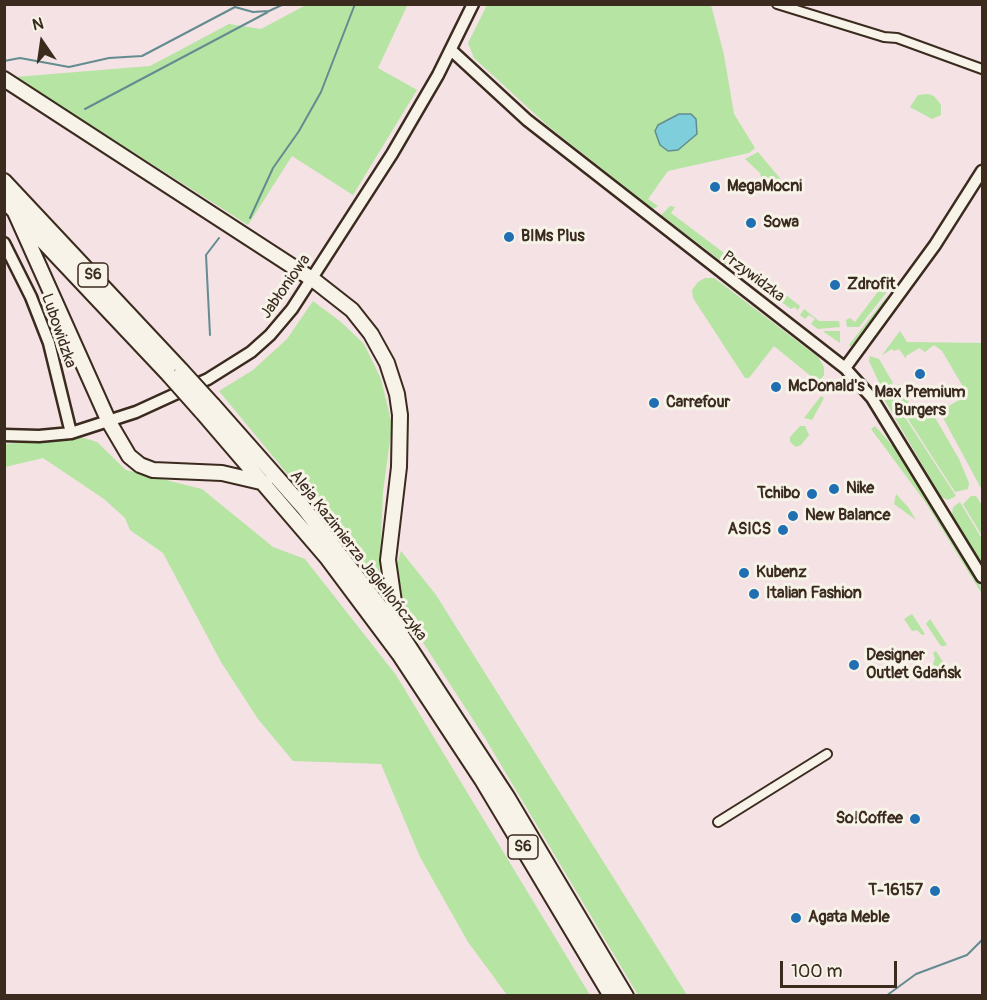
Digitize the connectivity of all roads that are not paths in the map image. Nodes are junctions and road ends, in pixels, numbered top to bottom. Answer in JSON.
{"nodes":[{"id":1,"x":473,"y":4,"type":"edge"},
{"id":2,"x":777,"y":4,"type":"edge"},
{"id":3,"x":451,"y":50,"type":"junction"},
{"id":4,"x":465,"y":63,"type":"junction"},
{"id":5,"x":982,"y":69,"type":"edge"},
{"id":6,"x":440,"y":72,"type":"junction"},
{"id":7,"x":4,"y":79,"type":"edge"},
{"id":8,"x":982,"y":171,"type":"edge"},
{"id":9,"x":4,"y":181,"type":"edge"},
{"id":10,"x":9,"y":205,"type":"edge"},
{"id":11,"x":4,"y":243,"type":"edge"},
{"id":12,"x":311,"y":279,"type":"junction"},
{"id":13,"x":845,"y":368,"type":"junction"},
{"id":14,"x":175,"y":373,"type":"junction"},
{"id":15,"x":207,"y":408,"type":"junction"},
{"id":16,"x":109,"y":422,"type":"junction"},
{"id":17,"x":71,"y":433,"type":"junction"},
{"id":18,"x":4,"y":435,"type":"edge"},
{"id":19,"x":265,"y":483,"type":"junction"},
{"id":20,"x":982,"y":577,"type":"edge"},
{"id":21,"x":398,"y":630,"type":"junction"},
{"id":22,"x":827,"y":754,"type":"dead end"},
{"id":23,"x":718,"y":822,"type":"dead end"},
{"id":24,"x":611,"y":996,"type":"edge"},
{"id":25,"x":626,"y":996,"type":"edge"}],
"edges":[{"from":1,"to":3,"type":"street","name":"Jabłoniowa"},
{"from":2,"to":5,"type":"street"},
{"from":3,"to":4,"type":"street","name":"Przywidzka"},
{"from":3,"to":6,"type":"street","name":"Jabłoniowa"},
{"from":4,"to":6,"type":"street"},
{"from":4,"to":13,"type":"street","name":"Przywidzka"},
{"from":6,"to":12,"type":"street","name":"Jabłoniowa"},
{"from":7,"to":12,"type":"highway"},
{"from":8,"to":13,"type":"street"},
{"from":9,"to":14,"type":"highway","name":"Aleja Kazimierza Jagiellończyka","number":"S6"},
{"from":10,"to":14,"type":"highway","name":"Aleja Kazimierza Jagiellończyka","number":"S6"},
{"from":10,"to":16,"type":"highway"},
{"from":11,"to":17,"type":"street","name":"Lubowidzka"},
{"from":12,"to":16,"type":"street","name":"Jabłoniowa"},
{"from":12,"to":21,"type":"highway"},
{"from":13,"to":20,"type":"street","name":"Przywidzka"},
{"from":14,"to":15,"type":"highway","name":"Aleja Kazimierza Jagiellończyka","number":"S6","bridge":true},
{"from":15,"to":19,"type":"highway","name":"Aleja Kazimierza Jagiellończyka","number":"S6"},
{"from":15,"to":21,"type":"highway","name":"Aleja Kazimierza Jagiellończyka","number":"S6"},
{"from":16,"to":17,"type":"street","name":"Jabłoniowa"},
{"from":16,"to":19,"type":"highway"},
{"from":17,"to":18,"type":"street","name":"Jabłoniowa"},
{"from":19,"to":24,"type":"highway","name":"Aleja Kazimierza Jagiellończyka","number":"S6"},
{"from":21,"to":25,"type":"highway","name":"Aleja Kazimierza Jagiellończyka","number":"S6"},
{"from":22,"to":23,"type":"street"}]}
